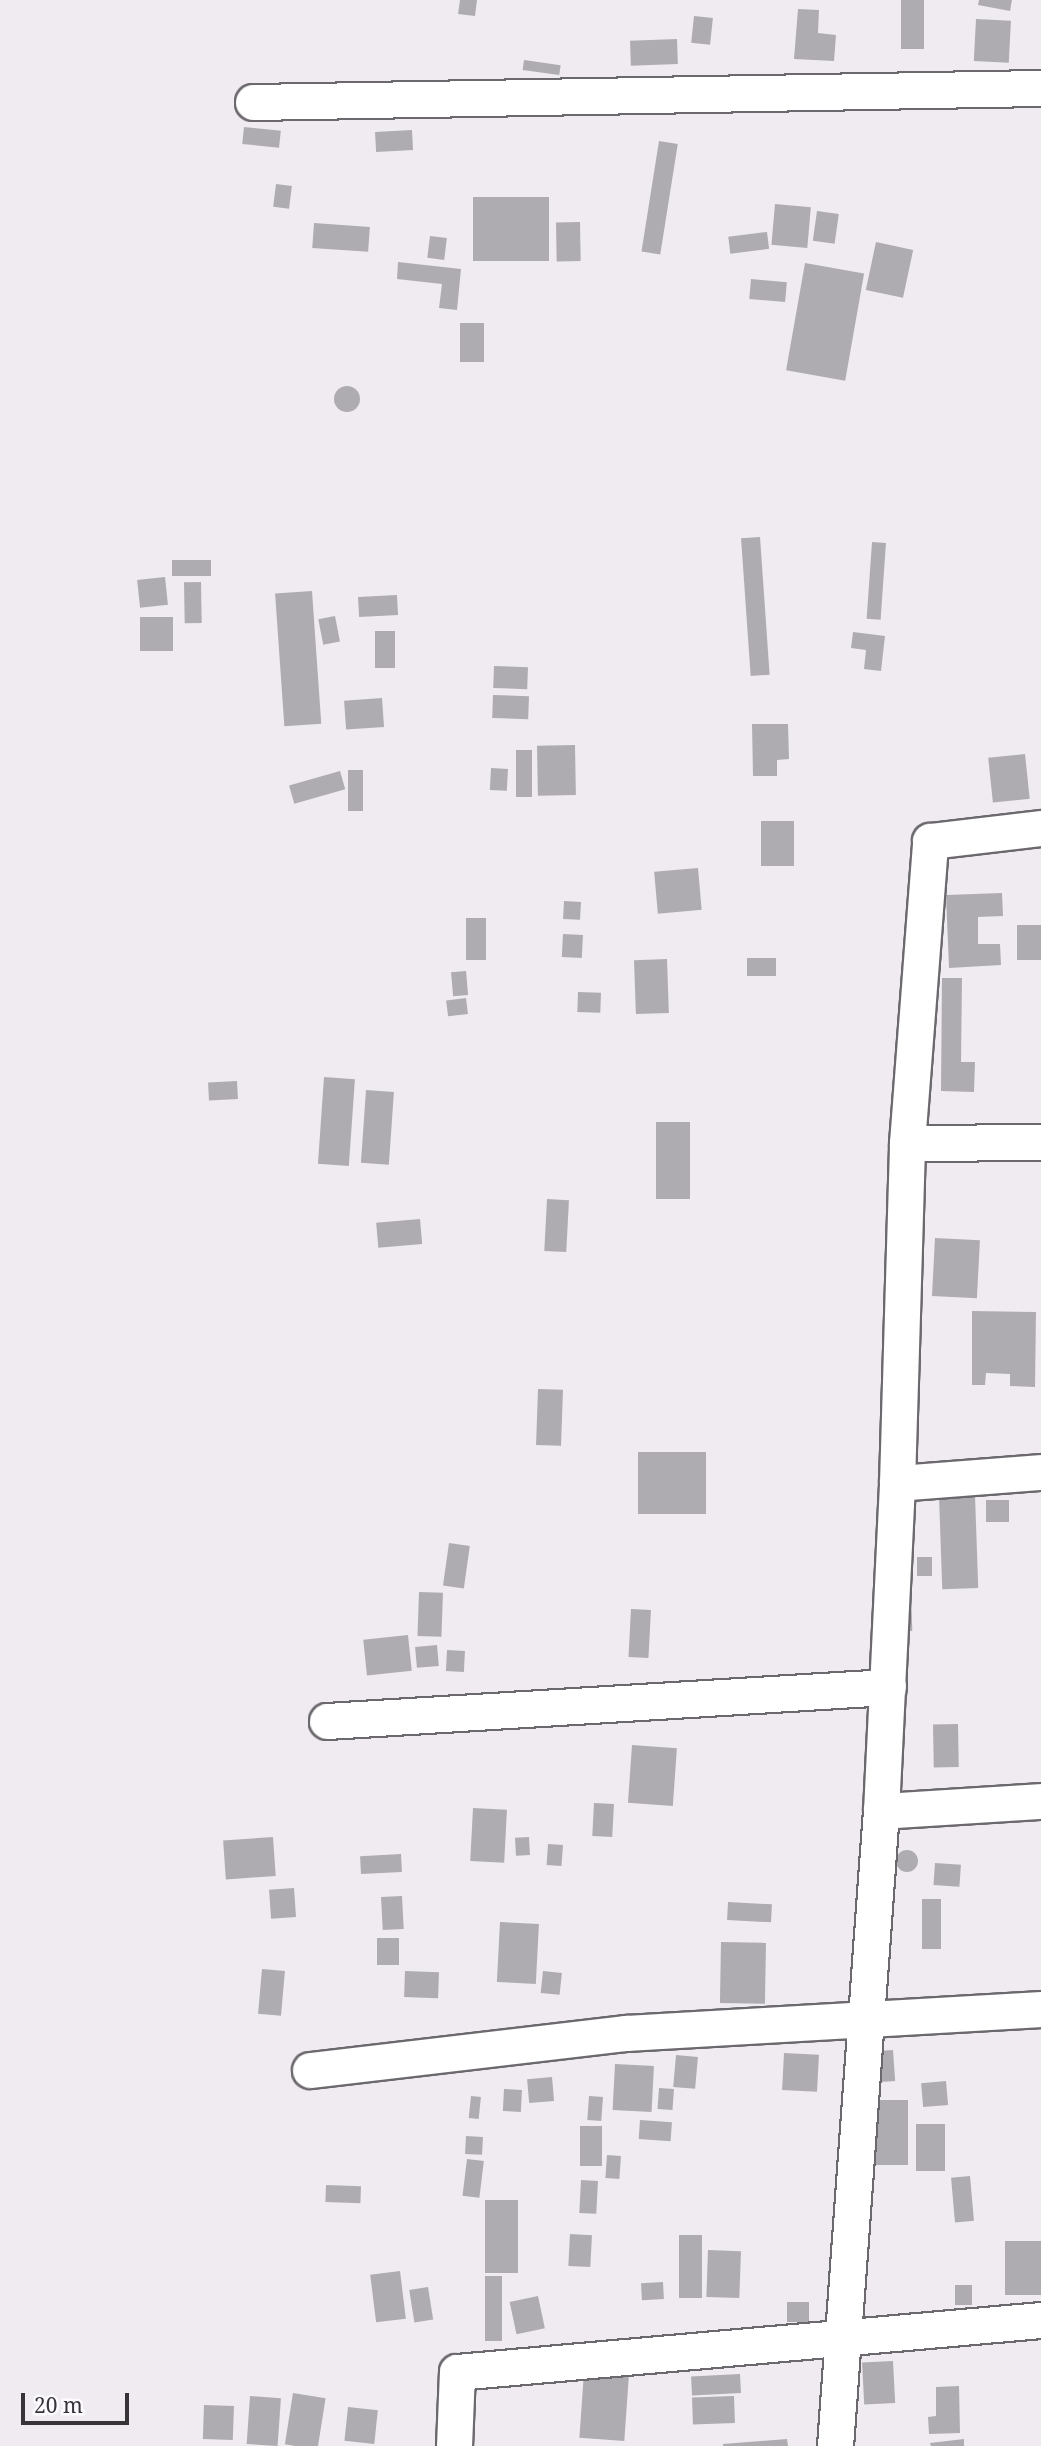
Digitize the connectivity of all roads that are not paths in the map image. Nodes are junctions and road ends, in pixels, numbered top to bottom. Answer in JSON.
{"nodes":[{"id":1,"x":1041,"y":88,"type":"edge"},
{"id":2,"x":253,"y":102,"type":"dead end"},
{"id":3,"x":1041,"y":828,"type":"edge"},
{"id":4,"x":1041,"y":1142,"type":"edge"},
{"id":5,"x":907,"y":1143,"type":"junction"},
{"id":6,"x":1041,"y":1472,"type":"edge"},
{"id":7,"x":897,"y":1483,"type":"junction"},
{"id":8,"x":888,"y":1687,"type":"junction"},
{"id":9,"x":327,"y":1721,"type":"dead end"},
{"id":10,"x":1041,"y":1801,"type":"edge"},
{"id":11,"x":881,"y":1811,"type":"junction"},
{"id":12,"x":1041,"y":2009,"type":"edge"},
{"id":13,"x":864,"y":2021,"type":"junction"},
{"id":14,"x":310,"y":2070,"type":"dead end"},
{"id":15,"x":1041,"y":2320,"type":"edge"},
{"id":16,"x":843,"y":2339,"type":"junction"},
{"id":17,"x":454,"y":2446,"type":"edge"},
{"id":18,"x":835,"y":2446,"type":"edge"}],
"edges":[{"from":1,"to":2,"type":"street"},
{"from":3,"to":5,"type":"street"},
{"from":4,"to":5,"type":"street"},
{"from":5,"to":7,"type":"street"},
{"from":6,"to":7,"type":"street"},
{"from":7,"to":8,"type":"street"},
{"from":8,"to":9,"type":"street"},
{"from":8,"to":11,"type":"street"},
{"from":10,"to":11,"type":"street"},
{"from":11,"to":13,"type":"street"},
{"from":12,"to":13,"type":"street"},
{"from":13,"to":14,"type":"street"},
{"from":13,"to":16,"type":"street"},
{"from":15,"to":16,"type":"street"},
{"from":16,"to":17,"type":"street"},
{"from":16,"to":18,"type":"street"}]}
